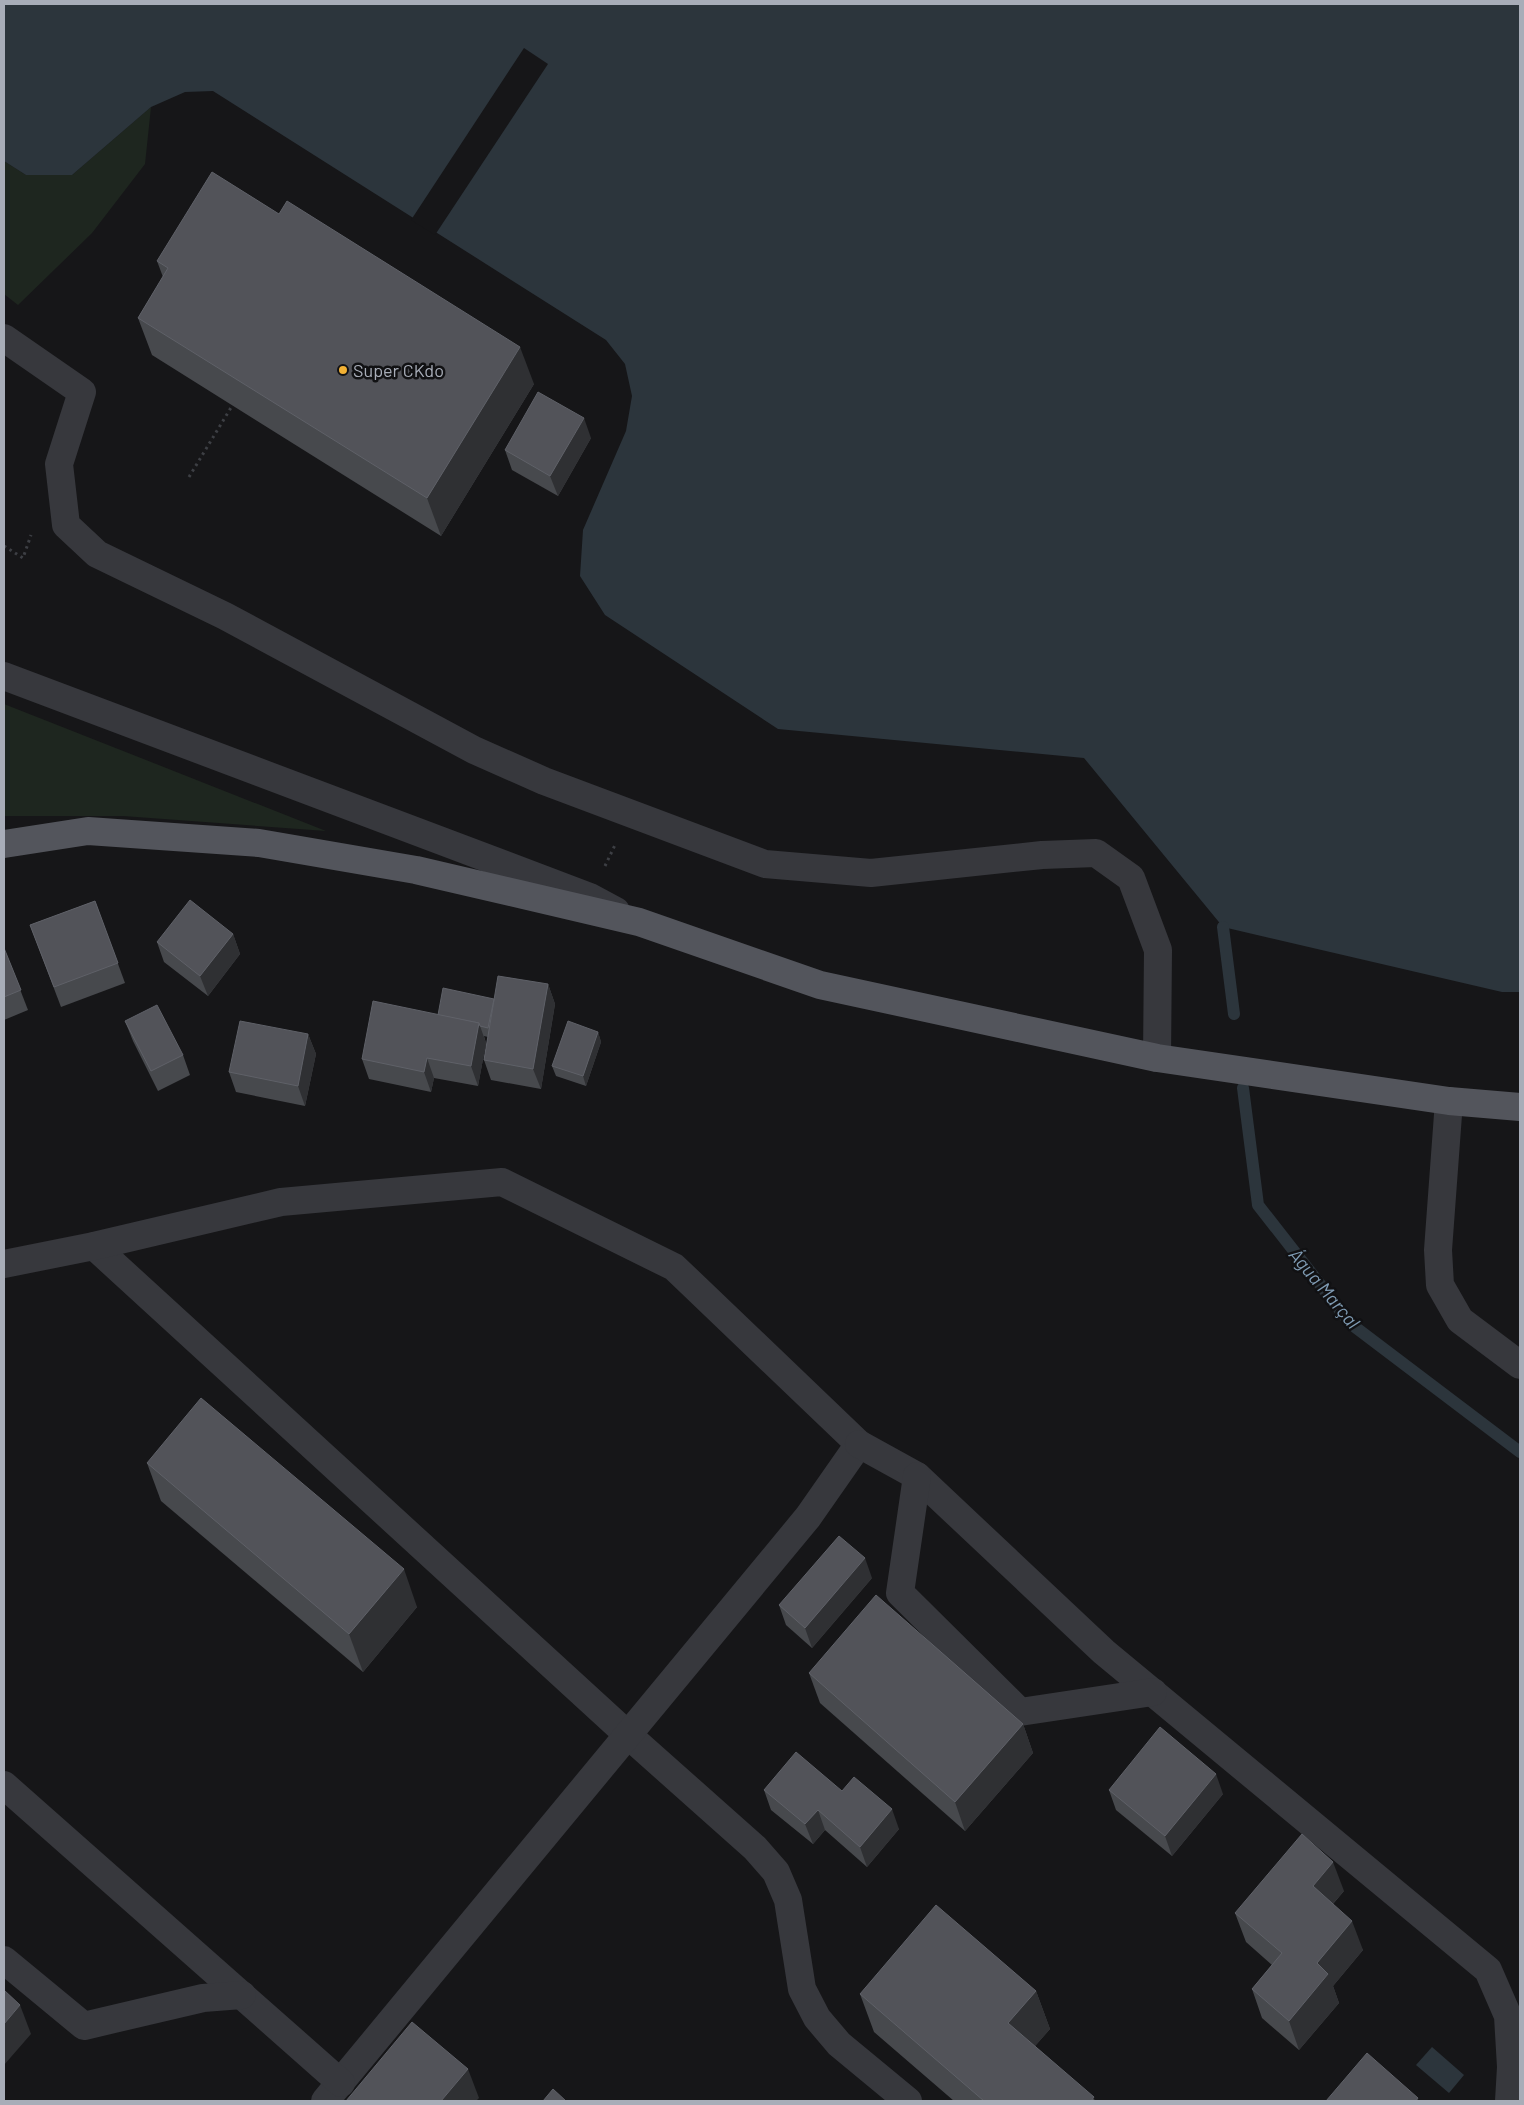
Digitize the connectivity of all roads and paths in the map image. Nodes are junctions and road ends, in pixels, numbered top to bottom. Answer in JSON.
{"nodes":[{"id":1,"x":4,"y":338,"type":"edge"},
{"id":2,"x":232,"y":406,"type":"edge"},
{"id":3,"x":190,"y":477,"type":"dead end"},
{"id":4,"x":33,"y":530,"type":"dead end"},
{"id":5,"x":4,"y":546,"type":"edge"},
{"id":6,"x":4,"y":676,"type":"edge"},
{"id":7,"x":4,"y":844,"type":"edge"},
{"id":8,"x":639,"y":922,"type":"junction"},
{"id":9,"x":1158,"y":1058,"type":"junction"},
{"id":10,"x":1449,"y":1101,"type":"junction"},
{"id":11,"x":1520,"y":1107,"type":"edge"},
{"id":12,"x":94,"y":1246,"type":"junction"},
{"id":13,"x":4,"y":1264,"type":"edge"},
{"id":14,"x":1520,"y":1365,"type":"edge"},
{"id":15,"x":859,"y":1444,"type":"junction"},
{"id":16,"x":917,"y":1476,"type":"junction"},
{"id":17,"x":1153,"y":1692,"type":"junction"},
{"id":18,"x":628,"y":1735,"type":"junction"},
{"id":19,"x":4,"y":1785,"type":"edge"},
{"id":20,"x":4,"y":1960,"type":"edge"},
{"id":21,"x":242,"y":1995,"type":"junction"},
{"id":22,"x":333,"y":2092,"type":"edge"},
{"id":23,"x":908,"y":2101,"type":"edge"},
{"id":24,"x":1509,"y":2101,"type":"edge"}],
"edges":[{"from":1,"to":9,"type":"street"},
{"from":2,"to":3,"type":"path"},
{"from":4,"to":5,"type":"path"},
{"from":6,"to":8,"type":"street"},
{"from":7,"to":8,"type":"main road"},
{"from":8,"to":9,"type":"main road"},
{"from":9,"to":10,"type":"main road"},
{"from":10,"to":11,"type":"main road"},
{"from":10,"to":14,"type":"street"},
{"from":12,"to":13,"type":"street"},
{"from":12,"to":15,"type":"street"},
{"from":12,"to":18,"type":"street"},
{"from":15,"to":16,"type":"street"},
{"from":15,"to":18,"type":"street"},
{"from":16,"to":17,"type":"street"},
{"from":16,"to":17,"type":"street"},
{"from":17,"to":24,"type":"street"},
{"from":18,"to":22,"type":"street"},
{"from":18,"to":23,"type":"street"},
{"from":19,"to":21,"type":"street"},
{"from":20,"to":21,"type":"street"},
{"from":21,"to":22,"type":"street"}]}
